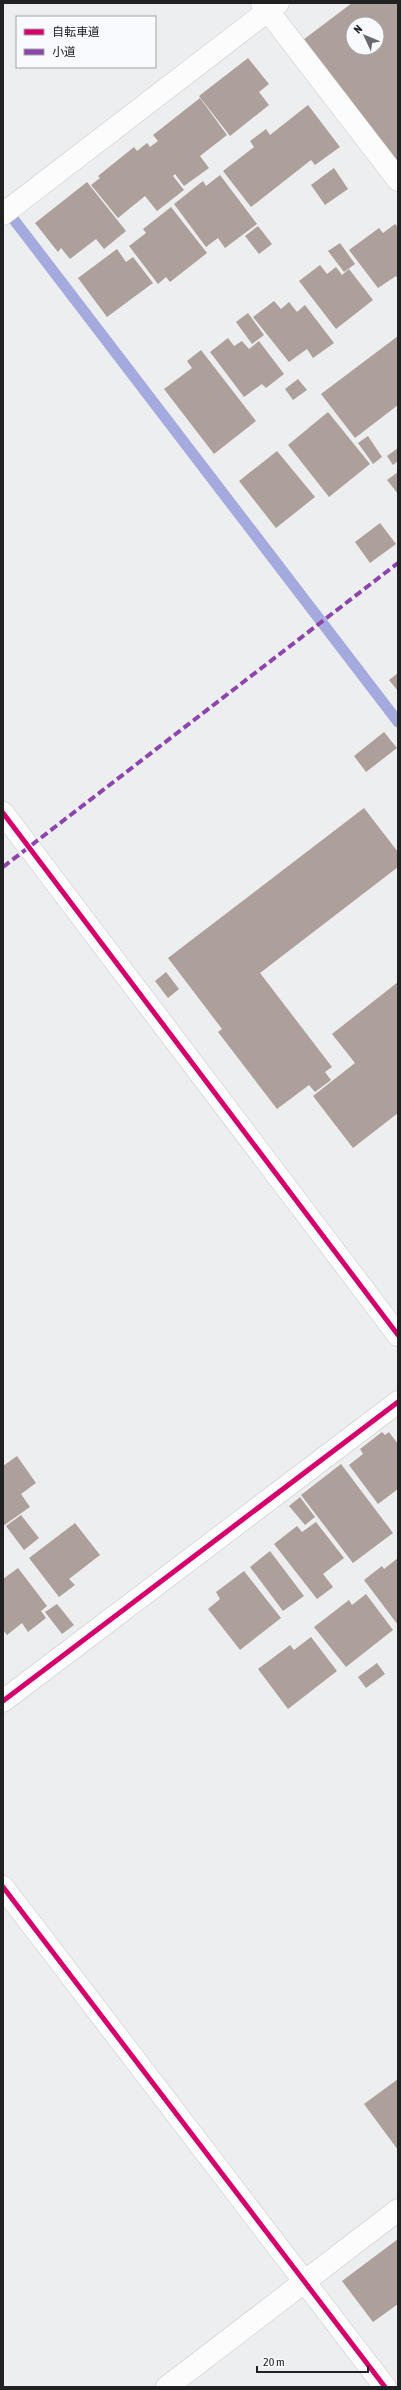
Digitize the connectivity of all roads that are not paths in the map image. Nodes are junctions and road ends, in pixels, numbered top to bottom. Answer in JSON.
{"nodes":[{"id":1,"x":269,"y":6,"type":"edge"},
{"id":2,"x":398,"y":180,"type":"edge"},
{"id":3,"x":11,"y":208,"type":"edge"},
{"id":4,"x":3,"y":813,"type":"edge"},
{"id":5,"x":398,"y":1336,"type":"edge"},
{"id":6,"x":398,"y":1402,"type":"edge"},
{"id":7,"x":3,"y":1701,"type":"edge"},
{"id":8,"x":3,"y":1888,"type":"edge"},
{"id":9,"x":398,"y":2210,"type":"edge"},
{"id":10,"x":305,"y":2282,"type":"junction"},
{"id":11,"x":167,"y":2387,"type":"edge"},
{"id":12,"x":384,"y":2387,"type":"edge"}],
"edges":[{"from":1,"to":2,"type":"street"},
{"from":1,"to":3,"type":"street"},
{"from":4,"to":5,"type":"street"},
{"from":6,"to":7,"type":"street"},
{"from":8,"to":10,"type":"street"},
{"from":9,"to":10,"type":"street"},
{"from":10,"to":11,"type":"street"},
{"from":10,"to":12,"type":"street"}]}
